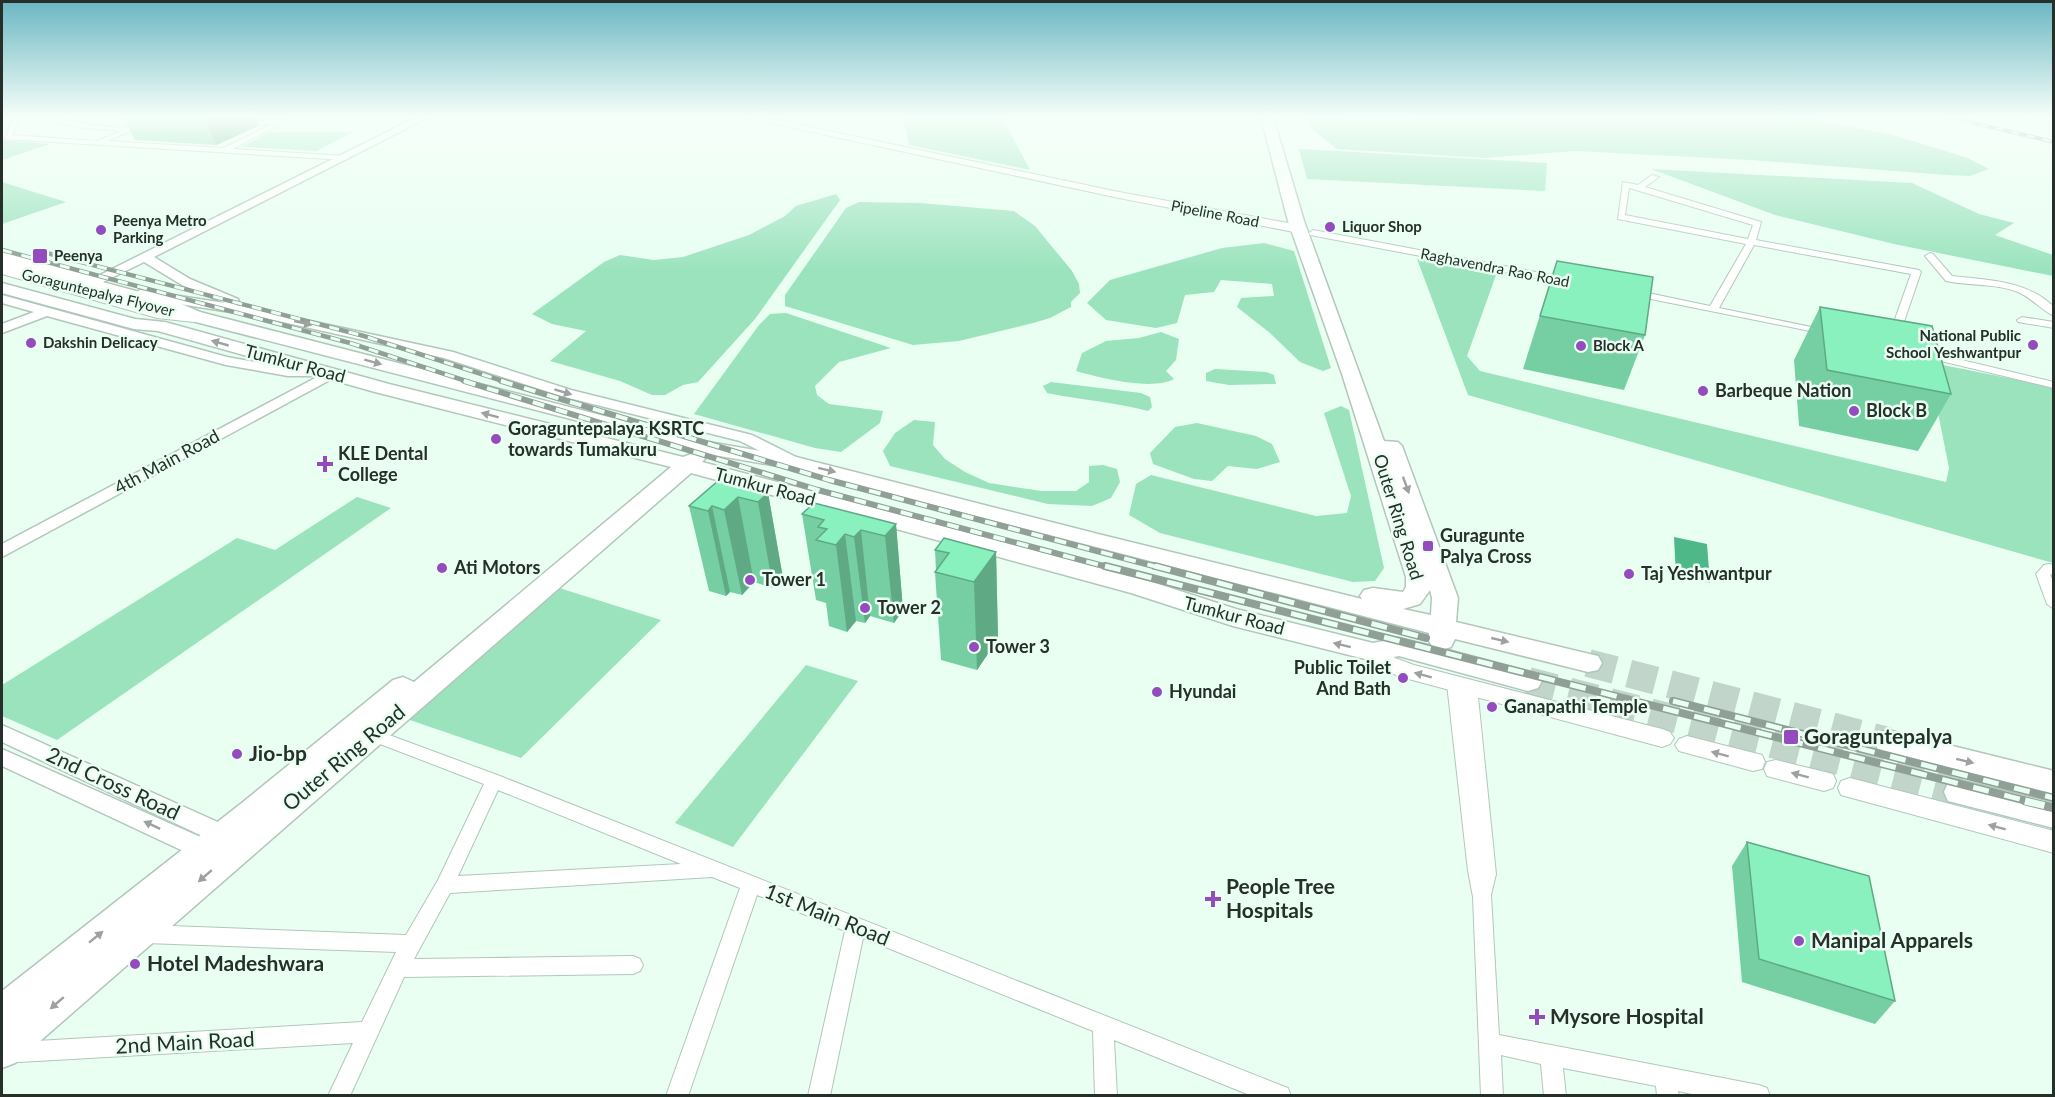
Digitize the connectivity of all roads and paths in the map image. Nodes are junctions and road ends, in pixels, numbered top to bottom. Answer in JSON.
{"nodes":[{"id":1,"x":325,"y":168,"type":"edge"},
{"id":2,"x":1000,"y":168,"type":"edge"},
{"id":3,"x":1004,"y":168,"type":"edge"},
{"id":4,"x":1285,"y":168,"type":"edge"},
{"id":5,"x":1291,"y":168,"type":"edge"},
{"id":6,"x":1655,"y":177,"type":"dead end"},
{"id":7,"x":1639,"y":188,"type":"junction"},
{"id":8,"x":1251,"y":219,"type":"junction"},
{"id":9,"x":1306,"y":231,"type":"junction"},
{"id":10,"x":1751,"y":242,"type":"junction"},
{"id":11,"x":2,"y":253,"type":"edge"},
{"id":12,"x":1930,"y":256,"type":"dead end"},
{"id":13,"x":146,"y":258,"type":"junction"},
{"id":14,"x":2,"y":260,"type":"edge"},
{"id":15,"x":2,"y":268,"type":"edge"},
{"id":16,"x":2,"y":278,"type":"edge"},
{"id":17,"x":97,"y":281,"type":"junction"},
{"id":18,"x":1575,"y":283,"type":"edge"},
{"id":19,"x":2,"y":288,"type":"edge"},
{"id":20,"x":1621,"y":291,"type":"edge"},
{"id":21,"x":70,"y":293,"type":"junction"},
{"id":22,"x":2,"y":299,"type":"edge"},
{"id":23,"x":28,"y":307,"type":"junction"},
{"id":24,"x":1713,"y":309,"type":"junction"},
{"id":25,"x":45,"y":312,"type":"junction"},
{"id":26,"x":256,"y":312,"type":"junction"},
{"id":27,"x":2054,"y":313,"type":"edge"},
{"id":28,"x":194,"y":316,"type":"junction"},
{"id":29,"x":2022,"y":320,"type":"dead end"},
{"id":30,"x":2,"y":322,"type":"edge"},
{"id":31,"x":232,"y":325,"type":"junction"},
{"id":32,"x":2054,"y":325,"type":"edge"},
{"id":33,"x":159,"y":326,"type":"junction"},
{"id":34,"x":2,"y":329,"type":"edge"},
{"id":35,"x":1836,"y":332,"type":"edge"},
{"id":36,"x":1898,"y":345,"type":"junction"},
{"id":37,"x":330,"y":373,"type":"junction"},
{"id":38,"x":2054,"y":379,"type":"edge"},
{"id":39,"x":2054,"y":385,"type":"edge"},
{"id":40,"x":767,"y":458,"type":"junction"},
{"id":41,"x":683,"y":460,"type":"junction"},
{"id":42,"x":796,"y":463,"type":"junction"},
{"id":43,"x":740,"y":480,"type":"junction"},
{"id":44,"x":981,"y":509,"type":"junction"},
{"id":45,"x":2,"y":544,"type":"edge"},
{"id":46,"x":2,"y":551,"type":"edge"},
{"id":47,"x":2054,"y":569,"type":"edge"},
{"id":48,"x":1179,"y":601,"type":"junction"},
{"id":49,"x":2054,"y":604,"type":"edge"},
{"id":50,"x":1443,"y":627,"type":"junction"},
{"id":51,"x":1373,"y":652,"type":"junction"},
{"id":52,"x":1442,"y":658,"type":"junction"},
{"id":53,"x":1588,"y":663,"type":"tunnel mouth"},
{"id":54,"x":1528,"y":681,"type":"tunnel mouth"},
{"id":55,"x":1462,"y":686,"type":"junction"},
{"id":56,"x":2,"y":733,"type":"edge"},
{"id":57,"x":373,"y":735,"type":"junction"},
{"id":58,"x":1662,"y":738,"type":"dead end"},
{"id":59,"x":1888,"y":741,"type":"tunnel mouth"},
{"id":60,"x":1687,"y":745,"type":"dead end"},
{"id":61,"x":2,"y":757,"type":"edge"},
{"id":62,"x":494,"y":781,"type":"junction"},
{"id":63,"x":1824,"y":781,"type":"dead end"},
{"id":64,"x":2054,"y":783,"type":"edge"},
{"id":65,"x":1850,"y":788,"type":"dead end"},
{"id":66,"x":1959,"y":792,"type":"tunnel mouth"},
{"id":67,"x":2054,"y":816,"type":"edge"},
{"id":68,"x":2054,"y":842,"type":"edge"},
{"id":69,"x":214,"y":843,"type":"junction"},
{"id":70,"x":714,"y":870,"type":"junction"},
{"id":71,"x":751,"y":884,"type":"junction"},
{"id":72,"x":445,"y":885,"type":"junction"},
{"id":73,"x":856,"y":926,"type":"junction"},
{"id":74,"x":138,"y":934,"type":"junction"},
{"id":75,"x":411,"y":944,"type":"junction"},
{"id":76,"x":633,"y":965,"type":"dead end"},
{"id":77,"x":398,"y":968,"type":"junction"},
{"id":78,"x":2,"y":1013,"type":"edge"},
{"id":79,"x":1103,"y":1025,"type":"junction"},
{"id":80,"x":368,"y":1032,"type":"junction"},
{"id":81,"x":1489,"y":1043,"type":"junction"},
{"id":82,"x":2,"y":1052,"type":"edge"},
{"id":83,"x":1551,"y":1055,"type":"junction"},
{"id":84,"x":1666,"y":1086,"type":"edge"},
{"id":85,"x":339,"y":1095,"type":"edge"},
{"id":86,"x":677,"y":1095,"type":"edge"},
{"id":87,"x":819,"y":1095,"type":"edge"},
{"id":88,"x":1106,"y":1095,"type":"edge"},
{"id":89,"x":1280,"y":1095,"type":"edge"},
{"id":90,"x":1492,"y":1095,"type":"edge"},
{"id":91,"x":1555,"y":1095,"type":"edge"},
{"id":92,"x":1759,"y":1095,"type":"edge"}],
"edges":[{"from":1,"to":13,"type":"street"},
{"from":2,"to":8,"type":"main road","name":"Pipeline Road"},
{"from":3,"to":8,"type":"main road","name":"Pipeline Road"},
{"from":4,"to":9,"type":"highway","name":"Outer Ring Road"},
{"from":5,"to":9,"type":"highway","name":"Outer Ring Road"},
{"from":6,"to":7,"type":"street"},
{"from":7,"to":10,"type":"street"},
{"from":7,"to":10,"type":"street"},
{"from":8,"to":9,"type":"main road","name":"Pipeline Road"},
{"from":9,"to":18,"type":"street","name":"Raghavendra Rao Road"},
{"from":9,"to":44,"type":"highway","name":"Outer Ring Road"},
{"from":9,"to":50,"type":"highway","name":"Outer Ring Road","one_way":true},
{"from":10,"to":24,"type":"street"},
{"from":10,"to":36,"type":"street"},
{"from":11,"to":17,"type":"street"},
{"from":12,"to":27,"type":"street"},
{"from":13,"to":17,"type":"street"},
{"from":13,"to":26,"type":"street"},
{"from":14,"to":28,"type":"highway"},
{"from":15,"to":21,"type":"highway","name":"Goraguntepalya Flyover"},
{"from":16,"to":21,"type":"highway","name":"Goraguntepalya Flyover"},
{"from":17,"to":26,"type":"street"},
{"from":19,"to":33,"type":"highway","name":"Tumkur Road"},
{"from":20,"to":24,"type":"street"},
{"from":21,"to":28,"type":"highway","name":"Goraguntepalya Flyover"},
{"from":21,"to":33,"type":"highway","name":"Goraguntepalya Flyover"},
{"from":22,"to":23,"type":"street"},
{"from":23,"to":25,"type":"street"},
{"from":23,"to":30,"type":"street"},
{"from":24,"to":35,"type":"street"},
{"from":25,"to":34,"type":"street"},
{"from":25,"to":37,"type":"street"},
{"from":26,"to":31,"type":"highway"},
{"from":26,"to":42,"type":"street","one_way":true},
{"from":28,"to":31,"type":"highway","name":"Tumkur Road"},
{"from":29,"to":32,"type":"street"},
{"from":31,"to":41,"type":"highway","name":"Tumkur Road","one_way":true},
{"from":37,"to":33,"type":"highway","name":"Tumkur Road","one_way":true},
{"from":36,"to":38,"type":"street"},
{"from":36,"to":39,"type":"street"},
{"from":41,"to":37,"type":"highway","name":"Tumkur Road","one_way":true},
{"from":37,"to":45,"type":"street"},
{"from":37,"to":46,"type":"street","name":"4th Main Road"},
{"from":40,"to":41,"type":"highway","name":"Tumkur Road"},
{"from":40,"to":42,"type":"highway","name":"Tumkur Road"},
{"from":40,"to":43,"type":"highway"},
{"from":41,"to":43,"type":"highway","name":"Tumkur Road"},
{"from":41,"to":48,"type":"highway"},
{"from":41,"to":57,"type":"highway","name":"Outer Ring Road"},
{"from":41,"to":69,"type":"highway","name":"Outer Ring Road"},
{"from":42,"to":44,"type":"highway","name":"Tumkur Road","one_way":true},
{"from":43,"to":48,"type":"highway","name":"Tumkur Road"},
{"from":44,"to":50,"type":"highway","name":"Tumkur Road"},
{"from":47,"to":49,"type":"street"},
{"from":51,"to":48,"type":"highway","name":"Tumkur Road","one_way":true},
{"from":50,"to":52,"type":"highway","name":"Outer Ring Road"},
{"from":50,"to":53,"type":"highway","name":"Tumkur Road","one_way":true},
{"from":51,"to":52,"type":"highway","name":"Tumkur Road"},
{"from":55,"to":51,"type":"main road","one_way":true},
{"from":52,"to":54,"type":"highway","name":"Tumkur Road"},
{"from":55,"to":58,"type":"main road"},
{"from":55,"to":81,"type":"street"},
{"from":56,"to":69,"type":"street","name":"2nd Cross Road"},
{"from":57,"to":62,"type":"street","name":"1st Main Road"},
{"from":57,"to":74,"type":"highway","name":"Outer Ring Road","one_way":true},
{"from":59,"to":64,"type":"highway","one_way":true},
{"from":63,"to":60,"type":"main road","one_way":true},
{"from":69,"to":61,"type":"street","name":"2nd Cross Road","one_way":true},
{"from":62,"to":70,"type":"street","name":"1st Main Road"},
{"from":62,"to":72,"type":"street"},
{"from":68,"to":65,"type":"main road","one_way":true},
{"from":66,"to":67,"type":"highway"},
{"from":78,"to":69,"type":"highway","name":"Outer Ring Road","one_way":true},
{"from":70,"to":71,"type":"street","name":"1st Main Road"},
{"from":70,"to":72,"type":"street"},
{"from":71,"to":73,"type":"street","name":"1st Main Road"},
{"from":71,"to":86,"type":"street"},
{"from":72,"to":75,"type":"street"},
{"from":73,"to":79,"type":"street","name":"1st Main Road"},
{"from":73,"to":87,"type":"street"},
{"from":74,"to":75,"type":"street"},
{"from":74,"to":82,"type":"highway","name":"Outer Ring Road","one_way":true},
{"from":75,"to":77,"type":"street"},
{"from":76,"to":77,"type":"street"},
{"from":77,"to":80,"type":"street"},
{"from":79,"to":88,"type":"street"},
{"from":79,"to":89,"type":"street","name":"1st Main Road"},
{"from":80,"to":82,"type":"street","name":"2nd Main Road"},
{"from":80,"to":85,"type":"street"},
{"from":81,"to":83,"type":"street"},
{"from":81,"to":90,"type":"street"},
{"from":83,"to":84,"type":"street"},
{"from":83,"to":91,"type":"street"},
{"from":84,"to":92,"type":"street"}]}
